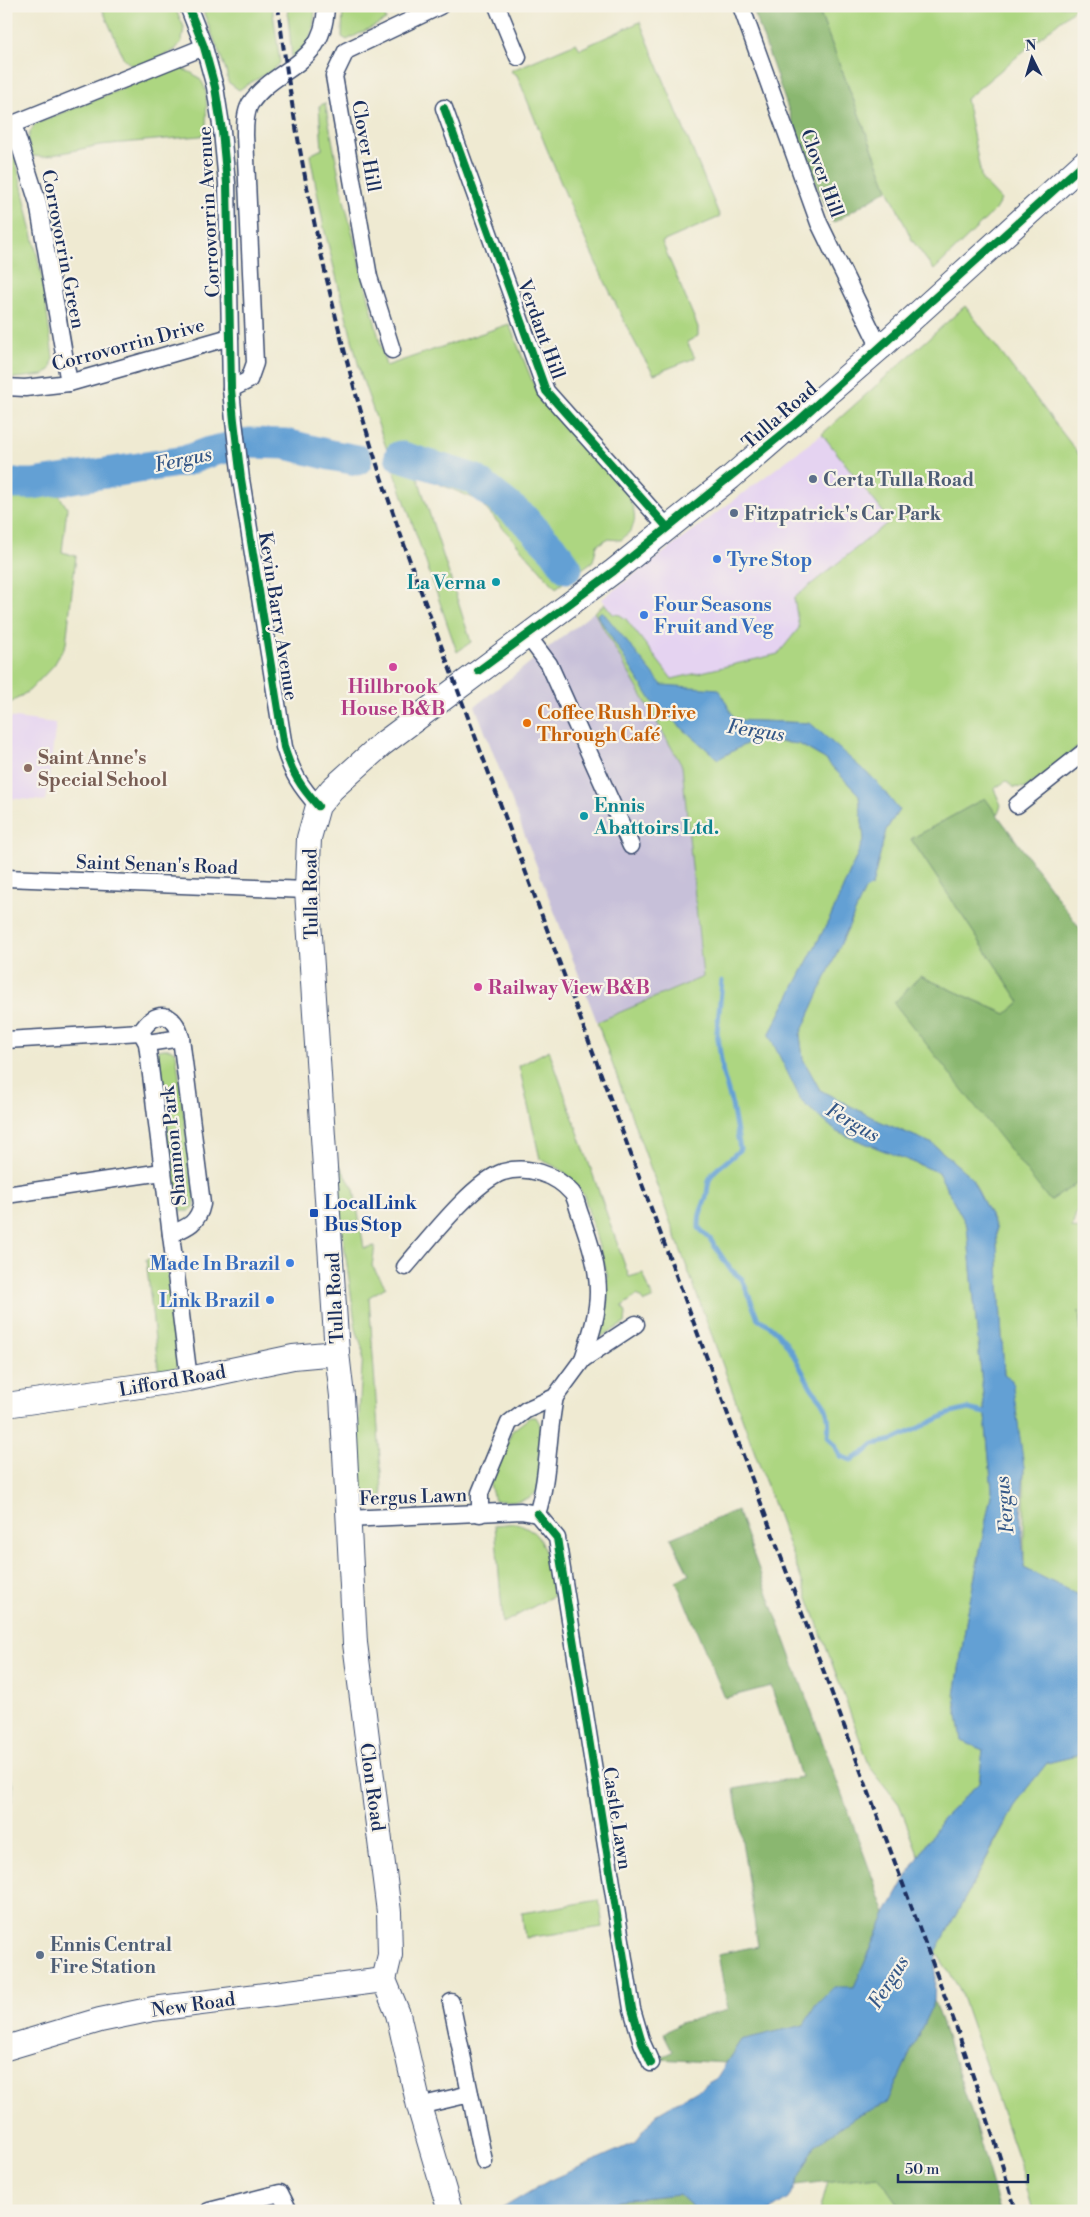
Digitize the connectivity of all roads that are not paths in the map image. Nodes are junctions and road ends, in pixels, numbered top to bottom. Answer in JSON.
{"nodes":[{"id":1,"x":188,"y":6,"type":"edge"},
{"id":2,"x":326,"y":6,"type":"edge"},
{"id":3,"x":440,"y":6,"type":"edge"},
{"id":4,"x":497,"y":6,"type":"edge"},
{"id":5,"x":741,"y":6,"type":"edge"},
{"id":6,"x":204,"y":47,"type":"junction"},
{"id":7,"x":518,"y":57,"type":"dead end"},
{"id":8,"x":444,"y":108,"type":"dead end"},
{"id":9,"x":9,"y":125,"type":"edge"},
{"id":10,"x":1084,"y":163,"type":"edge"},
{"id":11,"x":230,"y":337,"type":"junction"},
{"id":12,"x":880,"y":348,"type":"junction"},
{"id":13,"x":392,"y":350,"type":"dead end"},
{"id":14,"x":69,"y":383,"type":"junction"},
{"id":15,"x":6,"y":387,"type":"edge"},
{"id":16,"x":232,"y":389,"type":"junction"},
{"id":17,"x":234,"y":421,"type":"joint"},
{"id":18,"x":667,"y":527,"type":"junction"},
{"id":19,"x":527,"y":635,"type":"junction"},
{"id":20,"x":1084,"y":752,"type":"edge"},
{"id":21,"x":1017,"y":805,"type":"dead end"},
{"id":22,"x":318,"y":806,"type":"junction"},
{"id":23,"x":631,"y":846,"type":"dead end"},
{"id":24,"x":6,"y":878,"type":"edge"},
{"id":25,"x":307,"y":890,"type":"junction"},
{"id":26,"x":144,"y":1038,"type":"junction"},
{"id":27,"x":181,"y":1038,"type":"junction"},
{"id":28,"x":6,"y":1040,"type":"edge"},
{"id":29,"x":162,"y":1172,"type":"junction"},
{"id":30,"x":6,"y":1195,"type":"edge"},
{"id":31,"x":171,"y":1234,"type":"junction"},
{"id":32,"x":405,"y":1266,"type":"dead end"},
{"id":33,"x":636,"y":1324,"type":"dead end"},
{"id":34,"x":337,"y":1353,"type":"junction"},
{"id":35,"x":583,"y":1359,"type":"junction"},
{"id":36,"x":189,"y":1379,"type":"junction"},
{"id":37,"x":555,"y":1397,"type":"junction"},
{"id":38,"x":6,"y":1405,"type":"edge"},
{"id":39,"x":480,"y":1514,"type":"junction"},
{"id":40,"x":537,"y":1514,"type":"junction"},
{"id":41,"x":347,"y":1519,"type":"junction"},
{"id":42,"x":384,"y":1980,"type":"junction"},
{"id":43,"x":450,"y":2002,"type":"dead end"},
{"id":44,"x":6,"y":2048,"type":"edge"},
{"id":45,"x":651,"y":2063,"type":"dead end"},
{"id":46,"x":470,"y":2094,"type":"junction"},
{"id":47,"x":419,"y":2106,"type":"junction"},
{"id":48,"x":484,"y":2161,"type":"dead end"},
{"id":49,"x":288,"y":2209,"type":"dead end"},
{"id":50,"x":209,"y":2211,"type":"edge"},
{"id":51,"x":450,"y":2211,"type":"edge"}],
"edges":[{"from":1,"to":6,"type":"street","name":"Corrovorrin Avenue"},
{"from":2,"to":16,"type":"street"},
{"from":3,"to":13,"type":"street","name":"Clover Hill"},
{"from":4,"to":7,"type":"street"},
{"from":5,"to":12,"type":"street","name":"Clover Hill"},
{"from":6,"to":9,"type":"street","name":"Corrovorrin Green"},
{"from":6,"to":11,"type":"street","name":"Corrovorrin Avenue"},
{"from":8,"to":18,"type":"street","name":"Verdant Hill"},
{"from":9,"to":14,"type":"street","name":"Corrovorrin Green"},
{"from":10,"to":12,"type":"main road","name":"Tulla Road"},
{"from":11,"to":14,"type":"street","name":"Corrovorrin Drive"},
{"from":11,"to":16,"type":"street","name":"Corrovorrin Avenue"},
{"from":12,"to":18,"type":"main road","name":"Tulla Road"},
{"from":14,"to":15,"type":"street","name":"Corrovorrin Drive"},
{"from":16,"to":17,"type":"street","name":"Corrovorrin Avenue"},
{"from":17,"to":22,"type":"street","name":"Kevin Barry Avenue"},
{"from":18,"to":19,"type":"main road","name":"Tulla Road"},
{"from":19,"to":22,"type":"main road","name":"Tulla Road"},
{"from":19,"to":23,"type":"street"},
{"from":20,"to":21,"type":"street"},
{"from":22,"to":25,"type":"main road","name":"Tulla Road"},
{"from":24,"to":25,"type":"street","name":"Saint Senan's Road"},
{"from":25,"to":34,"type":"main road","name":"Tulla Road"},
{"from":26,"to":27,"type":"street"},
{"from":26,"to":27,"type":"street","name":"Shannon Park"},
{"from":26,"to":28,"type":"street"},
{"from":26,"to":29,"type":"street","name":"Shannon Park"},
{"from":27,"to":31,"type":"street","name":"Shannon Park"},
{"from":29,"to":30,"type":"street","name":"Shannon Park"},
{"from":29,"to":31,"type":"street","name":"Shannon Park"},
{"from":31,"to":36,"type":"street","name":"Shannon Park"},
{"from":32,"to":35,"type":"street","name":"Fergus Lawn"},
{"from":33,"to":35,"type":"street","name":"Fergus Lawn"},
{"from":34,"to":36,"type":"main road","name":"Lifford Road"},
{"from":34,"to":41,"type":"main road","name":"Clon Road"},
{"from":35,"to":37,"type":"street","name":"Fergus Lawn"},
{"from":36,"to":38,"type":"main road","name":"Lifford Road"},
{"from":37,"to":39,"type":"street","name":"Fergus Lawn"},
{"from":37,"to":40,"type":"street","name":"Fergus Lawn"},
{"from":39,"to":40,"type":"street","name":"Fergus Lawn"},
{"from":39,"to":41,"type":"street","name":"Fergus Lawn"},
{"from":40,"to":45,"type":"street","name":"Castle Lawn"},
{"from":41,"to":42,"type":"main road","name":"Clon Road"},
{"from":42,"to":44,"type":"main road","name":"New Road"},
{"from":42,"to":47,"type":"main road"},
{"from":43,"to":46,"type":"street"},
{"from":46,"to":47,"type":"street"},
{"from":46,"to":48,"type":"street"},
{"from":47,"to":51,"type":"main road"},
{"from":49,"to":50,"type":"street"}]}
